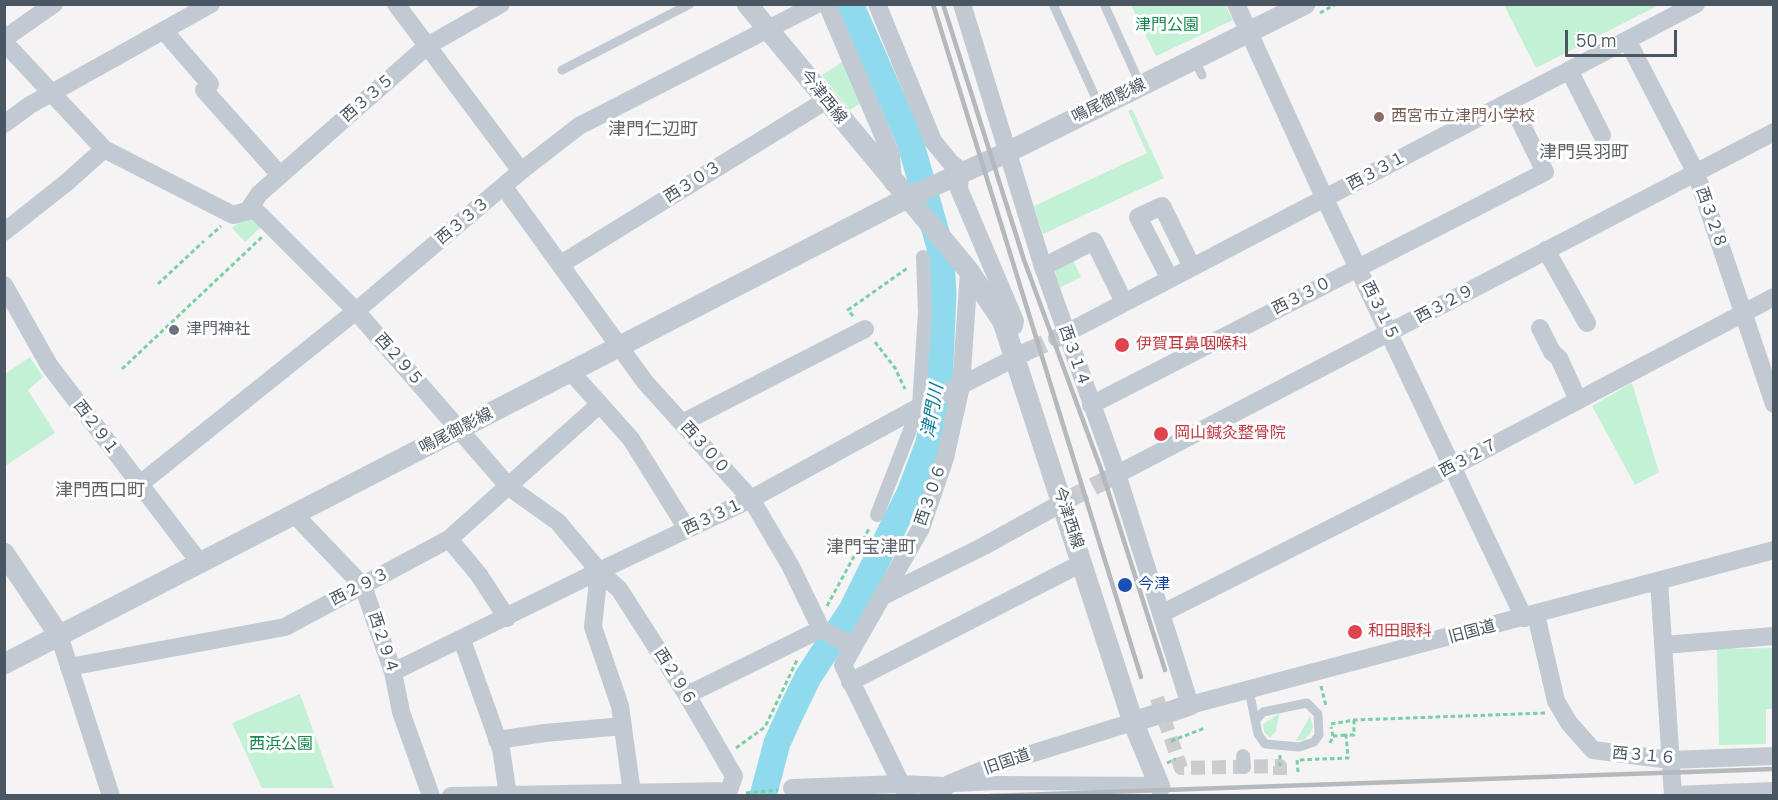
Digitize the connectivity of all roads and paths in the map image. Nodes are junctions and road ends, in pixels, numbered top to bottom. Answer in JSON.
{"nodes":[{"id":1,"x":54,"y":4,"type":"edge"},
{"id":2,"x":211,"y":4,"type":"edge"},
{"id":3,"x":396,"y":4,"type":"edge"},
{"id":4,"x":501,"y":4,"type":"edge"},
{"id":5,"x":690,"y":4,"type":"edge"},
{"id":6,"x":747,"y":4,"type":"edge"},
{"id":7,"x":817,"y":4,"type":"edge"},
{"id":8,"x":827,"y":4,"type":"edge"},
{"id":9,"x":877,"y":4,"type":"edge"},
{"id":10,"x":962,"y":4,"type":"edge"},
{"id":11,"x":1053,"y":4,"type":"edge"},
{"id":12,"x":1104,"y":4,"type":"edge"},
{"id":13,"x":1236,"y":4,"type":"edge"},
{"id":14,"x":1305,"y":4,"type":"edge"},
{"id":15,"x":1696,"y":4,"type":"edge"},
{"id":16,"x":768,"y":30,"type":"junction"},
{"id":17,"x":164,"y":31,"type":"junction"},
{"id":18,"x":1249,"y":33,"type":"junction"},
{"id":19,"x":1627,"y":40,"type":"junction"},
{"id":20,"x":4,"y":41,"type":"edge"},
{"id":21,"x":427,"y":46,"type":"junction"},
{"id":22,"x":562,"y":70,"type":"dead end"},
{"id":23,"x":1569,"y":70,"type":"junction"},
{"id":24,"x":1141,"y":86,"type":"junction"},
{"id":25,"x":50,"y":94,"type":"junction"},
{"id":26,"x":825,"y":101,"type":"junction"},
{"id":27,"x":1510,"y":101,"type":"junction"},
{"id":28,"x":1099,"y":105,"type":"junction"},
{"id":29,"x":4,"y":124,"type":"edge"},
{"id":30,"x":1773,"y":132,"type":"edge"},
{"id":31,"x":1602,"y":135,"type":"dead end"},
{"id":32,"x":104,"y":149,"type":"junction"},
{"id":33,"x":1008,"y":152,"type":"junction"},
{"id":34,"x":521,"y":171,"type":"junction"},
{"id":35,"x":1696,"y":173,"type":"junction"},
{"id":36,"x":280,"y":176,"type":"junction"},
{"id":37,"x":955,"y":177,"type":"junction"},
{"id":38,"x":504,"y":187,"type":"junction"},
{"id":39,"x":905,"y":192,"type":"junction"},
{"id":40,"x":1325,"y":199,"type":"junction"},
{"id":41,"x":249,"y":209,"type":"junction"},
{"id":42,"x":273,"y":228,"type":"junction"},
{"id":43,"x":4,"y":232,"type":"edge"},
{"id":44,"x":204,"y":241,"type":"dead end"},
{"id":45,"x":1546,"y":250,"type":"junction"},
{"id":46,"x":923,"y":256,"type":"joint"},
{"id":47,"x":561,"y":264,"type":"junction"},
{"id":48,"x":964,"y":264,"type":"junction"},
{"id":49,"x":1043,"y":267,"type":"junction"},
{"id":50,"x":1192,"y":267,"type":"junction"},
{"id":51,"x":1358,"y":267,"type":"junction"},
{"id":52,"x":1170,"y":279,"type":"junction"},
{"id":53,"x":158,"y":284,"type":"dead end"},
{"id":54,"x":4,"y":285,"type":"edge"},
{"id":55,"x":1773,"y":297,"type":"edge"},
{"id":56,"x":1124,"y":302,"type":"junction"},
{"id":57,"x":9,"y":309,"type":"edge"},
{"id":58,"x":356,"y":311,"type":"junction"},
{"id":59,"x":1743,"y":313,"type":"junction"},
{"id":60,"x":1587,"y":323,"type":"dead end"},
{"id":61,"x":1540,"y":328,"type":"dead end"},
{"id":62,"x":865,"y":329,"type":"junction"},
{"id":63,"x":1007,"y":330,"type":"junction"},
{"id":64,"x":1390,"y":332,"type":"junction"},
{"id":65,"x":1062,"y":335,"type":"junction"},
{"id":66,"x":621,"y":346,"type":"junction"},
{"id":67,"x":1022,"y":355,"type":"junction"},
{"id":68,"x":122,"y":369,"type":"dead end"},
{"id":69,"x":571,"y":372,"type":"junction"},
{"id":70,"x":957,"y":388,"type":"junction"},
{"id":71,"x":1578,"y":400,"type":"junction"},
{"id":72,"x":600,"y":404,"type":"junction"},
{"id":73,"x":1773,"y":404,"type":"edge"},
{"id":74,"x":1091,"y":405,"type":"junction"},
{"id":75,"x":917,"y":408,"type":"junction"},
{"id":76,"x":682,"y":423,"type":"junction"},
{"id":77,"x":459,"y":430,"type":"junction"},
{"id":78,"x":1452,"y":467,"type":"junction"},
{"id":79,"x":1112,"y":477,"type":"junction"},
{"id":80,"x":140,"y":484,"type":"junction"},
{"id":81,"x":509,"y":487,"type":"junction"},
{"id":82,"x":752,"y":499,"type":"junction"},
{"id":83,"x":1066,"y":501,"type":"junction"},
{"id":84,"x":294,"y":514,"type":"junction"},
{"id":85,"x":877,"y":515,"type":"joint"},
{"id":86,"x":687,"y":529,"type":"junction"},
{"id":87,"x":449,"y":539,"type":"junction"},
{"id":88,"x":1773,"y":550,"type":"edge"},
{"id":89,"x":4,"y":553,"type":"edge"},
{"id":90,"x":200,"y":563,"type":"junction"},
{"id":91,"x":1082,"y":563,"type":"junction"},
{"id":92,"x":598,"y":571,"type":"junction"},
{"id":93,"x":1659,"y":581,"type":"junction"},
{"id":94,"x":363,"y":586,"type":"junction"},
{"id":95,"x":883,"y":596,"type":"junction"},
{"id":96,"x":1161,"y":614,"type":"junction"},
{"id":97,"x":1530,"y":616,"type":"junction"},
{"id":98,"x":507,"y":618,"type":"junction"},
{"id":99,"x":816,"y":628,"type":"junction"},
{"id":100,"x":59,"y":635,"type":"junction"},
{"id":101,"x":1773,"y":636,"type":"edge"},
{"id":102,"x":462,"y":640,"type":"junction"},
{"id":103,"x":1664,"y":645,"type":"junction"},
{"id":104,"x":852,"y":646,"type":"junction"},
{"id":105,"x":4,"y":664,"type":"edge"},
{"id":106,"x":69,"y":666,"type":"junction"},
{"id":107,"x":393,"y":672,"type":"junction"},
{"id":108,"x":850,"y":682,"type":"junction"},
{"id":109,"x":1249,"y":690,"type":"junction"},
{"id":110,"x":687,"y":695,"type":"junction"},
{"id":111,"x":1190,"y":705,"type":"junction"},
{"id":112,"x":1562,"y":712,"type":"junction"},
{"id":113,"x":1354,"y":720,"type":"junction"},
{"id":114,"x":1255,"y":721,"type":"junction"},
{"id":115,"x":1133,"y":722,"type":"junction"},
{"id":116,"x":1331,"y":724,"type":"dead end"},
{"id":117,"x":623,"y":726,"type":"junction"},
{"id":118,"x":1205,"y":728,"type":"dead end"},
{"id":119,"x":1346,"y":735,"type":"junction"},
{"id":120,"x":1333,"y":736,"type":"dead end"},
{"id":121,"x":497,"y":740,"type":"junction"},
{"id":122,"x":1171,"y":741,"type":"dead end"},
{"id":123,"x":1280,"y":753,"type":"dead end"},
{"id":124,"x":1773,"y":756,"type":"edge"},
{"id":125,"x":723,"y":757,"type":"junction"},
{"id":126,"x":1670,"y":760,"type":"junction"},
{"id":127,"x":1280,"y":766,"type":"dead end"},
{"id":128,"x":1298,"y":772,"type":"dead end"},
{"id":129,"x":1160,"y":786,"type":"joint"},
{"id":130,"x":792,"y":788,"type":"joint"},
{"id":131,"x":903,"y":790,"type":"edge"},
{"id":132,"x":940,"y":791,"type":"edge"},
{"id":133,"x":1773,"y":791,"type":"edge"},
{"id":134,"x":738,"y":792,"type":"junction"},
{"id":135,"x":632,"y":794,"type":"edge"},
{"id":136,"x":111,"y":795,"type":"edge"},
{"id":137,"x":431,"y":795,"type":"edge"},
{"id":138,"x":451,"y":795,"type":"edge"},
{"id":139,"x":508,"y":795,"type":"edge"},
{"id":140,"x":1673,"y":795,"type":"edge"}],
"edges":[{"from":1,"to":20,"type":"street"},
{"from":2,"to":17,"type":"street"},
{"from":3,"to":21,"type":"street"},
{"from":4,"to":21,"type":"street","name":"西３３５"},
{"from":5,"to":22,"type":"lane"},
{"from":6,"to":16,"type":"street","name":"今津西線"},
{"from":7,"to":16,"type":"street","name":"西３３３"},
{"from":8,"to":39,"type":"street"},
{"from":9,"to":37,"type":"street"},
{"from":10,"to":33,"type":"street","name":"西３１４"},
{"from":11,"to":28,"type":"lane"},
{"from":12,"to":24,"type":"lane"},
{"from":13,"to":18,"type":"street","name":"西３１５"},
{"from":14,"to":18,"type":"street","name":"鳴尾御影線"},
{"from":15,"to":19,"type":"street","name":"西３３１"},
{"from":16,"to":26,"type":"street","name":"今津西線"},
{"from":16,"to":34,"type":"street","name":"西３３３"},
{"from":17,"to":25,"type":"street"},
{"from":17,"to":36,"type":"street"},
{"from":18,"to":24,"type":"street","name":"鳴尾御影線"},
{"from":18,"to":40,"type":"street","name":"西３１５"},
{"from":19,"to":23,"type":"street","name":"西３３１"},
{"from":19,"to":35,"type":"street","name":"西３２８"},
{"from":20,"to":25,"type":"street"},
{"from":21,"to":34,"type":"street"},
{"from":21,"to":36,"type":"street","name":"西３３５"},
{"from":23,"to":27,"type":"street","name":"西３３１"},
{"from":23,"to":31,"type":"street"},
{"from":24,"to":28,"type":"street","name":"鳴尾御影線"},
{"from":25,"to":29,"type":"street"},
{"from":25,"to":32,"type":"street"},
{"from":26,"to":39,"type":"street","name":"今津西線"},
{"from":26,"to":47,"type":"street","name":"西３０３"},
{"from":27,"to":40,"type":"street","name":"西３３１"},
{"from":27,"to":51,"type":"street","name":"西３３０"},
{"from":28,"to":33,"type":"street","name":"鳴尾御影線"},
{"from":30,"to":35,"type":"street","name":"西３２９"},
{"from":32,"to":41,"type":"street"},
{"from":32,"to":43,"type":"street"},
{"from":33,"to":37,"type":"street","name":"鳴尾御影線"},
{"from":33,"to":49,"type":"street","name":"西３１４"},
{"from":34,"to":38,"type":"street","name":"西３３３"},
{"from":35,"to":45,"type":"street","name":"西３２９"},
{"from":35,"to":59,"type":"street","name":"西３２８"},
{"from":36,"to":41,"type":"street","name":"西３３５"},
{"from":37,"to":39,"type":"street","name":"鳴尾御影線"},
{"from":37,"to":63,"type":"street"},
{"from":38,"to":47,"type":"street","name":"西３００"},
{"from":38,"to":58,"type":"street","name":"西３３３"},
{"from":39,"to":48,"type":"street","name":"今津西線"},
{"from":39,"to":66,"type":"street","name":"鳴尾御影線"},
{"from":40,"to":50,"type":"street","name":"西３３１"},
{"from":40,"to":51,"type":"street","name":"西３１５"},
{"from":41,"to":42,"type":"street","name":"西２９５"},
{"from":42,"to":58,"type":"street","name":"西２９５"},
{"from":42,"to":68,"type":"path"},
{"from":44,"to":53,"type":"path"},
{"from":45,"to":60,"type":"street"},
{"from":45,"to":64,"type":"street","name":"西３２９"},
{"from":46,"to":62,"type":"path"},
{"from":46,"to":75,"type":"street"},
{"from":47,"to":66,"type":"street","name":"西３００"},
{"from":48,"to":63,"type":"street","name":"今津西線"},
{"from":48,"to":70,"type":"street","name":"西３０６"},
{"from":49,"to":56,"type":"street"},
{"from":49,"to":65,"type":"street","name":"西３１４"},
{"from":50,"to":52,"type":"street","name":"西３３１"},
{"from":50,"to":52,"type":"street"},
{"from":51,"to":64,"type":"street","name":"西３１５"},
{"from":51,"to":74,"type":"street","name":"西３３０"},
{"from":52,"to":56,"type":"street","name":"西３３１"},
{"from":54,"to":57,"type":"street","name":"西２９１"},
{"from":55,"to":59,"type":"street","name":"西３２７"},
{"from":56,"to":65,"type":"street","name":"西３３１"},
{"from":57,"to":80,"type":"street","name":"西２９１"},
{"from":58,"to":77,"type":"street","name":"西２９５"},
{"from":58,"to":80,"type":"street","name":"西３３３"},
{"from":59,"to":71,"type":"street","name":"西３２７"},
{"from":59,"to":73,"type":"street","name":"西３２８"},
{"from":61,"to":71,"type":"street"},
{"from":62,"to":75,"type":"path"},
{"from":62,"to":76,"type":"street"},
{"from":63,"to":67,"type":"street","name":"今津西線"},
{"from":64,"to":78,"type":"street","name":"西３１５"},
{"from":64,"to":79,"type":"street","name":"西３２９"},
{"from":65,"to":74,"type":"street","name":"西３１４"},
{"from":66,"to":69,"type":"street","name":"鳴尾御影線"},
{"from":66,"to":76,"type":"street","name":"西３００"},
{"from":67,"to":70,"type":"street","name":"西３３１"},
{"from":67,"to":83,"type":"street","name":"今津西線"},
{"from":69,"to":72,"type":"street"},
{"from":69,"to":77,"type":"street","name":"鳴尾御影線"},
{"from":70,"to":75,"type":"street","name":"西３３１"},
{"from":70,"to":95,"type":"street","name":"西３０６"},
{"from":71,"to":78,"type":"street","name":"西３２７"},
{"from":72,"to":81,"type":"street","name":"西２９３"},
{"from":72,"to":86,"type":"street"},
{"from":74,"to":79,"type":"street","name":"西３１４"},
{"from":75,"to":82,"type":"street","name":"西３３１"},
{"from":75,"to":85,"type":"street"},
{"from":76,"to":82,"type":"street","name":"西３００"},
{"from":77,"to":81,"type":"street","name":"西２９５"},
{"from":77,"to":84,"type":"street","name":"鳴尾御影線"},
{"from":78,"to":96,"type":"street","name":"西３２７"},
{"from":78,"to":97,"type":"street","name":"西３１５"},
{"from":79,"to":96,"type":"street","name":"西３１４"},
{"from":80,"to":90,"type":"street","name":"西２９１"},
{"from":81,"to":87,"type":"street","name":"西２９３"},
{"from":81,"to":92,"type":"street","name":"西２９５"},
{"from":82,"to":86,"type":"street","name":"西３３１"},
{"from":82,"to":99,"type":"street","name":"西３００"},
{"from":83,"to":91,"type":"street","name":"今津西線"},
{"from":83,"to":95,"type":"street"},
{"from":84,"to":90,"type":"street","name":"鳴尾御影線"},
{"from":84,"to":94,"type":"street","name":"西２９４"},
{"from":85,"to":99,"type":"path"},
{"from":86,"to":92,"type":"street","name":"西３３１"},
{"from":87,"to":94,"type":"street","name":"西２９３"},
{"from":87,"to":98,"type":"street"},
{"from":88,"to":93,"type":"street","name":"旧国道"},
{"from":89,"to":100,"type":"street"},
{"from":90,"to":100,"type":"street","name":"鳴尾御影線"},
{"from":91,"to":108,"type":"street"},
{"from":91,"to":115,"type":"street","name":"今津西線"},
{"from":92,"to":98,"type":"street","name":"西３３１"},
{"from":92,"to":110,"type":"street","name":"西２９６"},
{"from":92,"to":117,"type":"street"},
{"from":93,"to":97,"type":"street","name":"旧国道"},
{"from":93,"to":103,"type":"street"},
{"from":94,"to":106,"type":"street","name":"西２９３"},
{"from":94,"to":107,"type":"street","name":"西２９４"},
{"from":95,"to":104,"type":"street","name":"西３０６"},
{"from":96,"to":111,"type":"street","name":"西３１４"},
{"from":97,"to":109,"type":"street","name":"旧国道"},
{"from":97,"to":112,"type":"street","name":"西３１６"},
{"from":98,"to":102,"type":"street","name":"西３３１"},
{"from":99,"to":104,"type":"street"},
{"from":99,"to":110,"type":"street"},
{"from":99,"to":125,"type":"path"},
{"from":100,"to":105,"type":"street","name":"鳴尾御影線"},
{"from":100,"to":106,"type":"street"},
{"from":101,"to":103,"type":"street"},
{"from":102,"to":107,"type":"street","name":"西３３１"},
{"from":102,"to":121,"type":"street"},
{"from":103,"to":126,"type":"street"},
{"from":104,"to":108,"type":"street","name":"西３０６"},
{"from":106,"to":136,"type":"street"},
{"from":107,"to":137,"type":"street","name":"西２９４"},
{"from":108,"to":131,"type":"street","name":"西３０６"},
{"from":109,"to":111,"type":"street","name":"旧国道"},
{"from":109,"to":114,"type":"lane"},
{"from":110,"to":125,"type":"street","name":"西２９６"},
{"from":111,"to":115,"type":"street","name":"旧国道"},
{"from":112,"to":113,"type":"path"},
{"from":112,"to":126,"type":"street","name":"西３１６"},
{"from":113,"to":116,"type":"path"},
{"from":113,"to":119,"type":"path"},
{"from":114,"to":114,"type":"lane"},
{"from":115,"to":129,"type":"street","name":"今津西線"},
{"from":115,"to":132,"type":"street","name":"旧国道"},
{"from":117,"to":121,"type":"street"},
{"from":117,"to":135,"type":"street"},
{"from":118,"to":122,"type":"path"},
{"from":119,"to":120,"type":"path"},
{"from":119,"to":128,"type":"path"},
{"from":121,"to":139,"type":"street"},
{"from":123,"to":127,"type":"path"},
{"from":124,"to":126,"type":"street","name":"西３１６"},
{"from":125,"to":134,"type":"street","name":"西２９６"},
{"from":126,"to":140,"type":"street"},
{"from":129,"to":132,"type":"street"},
{"from":130,"to":131,"type":"street"},
{"from":130,"to":134,"type":"path"},
{"from":131,"to":132,"type":"street"},
{"from":133,"to":140,"type":"street"},
{"from":134,"to":135,"type":"street"},
{"from":135,"to":139,"type":"street"},
{"from":138,"to":139,"type":"street"}]}
